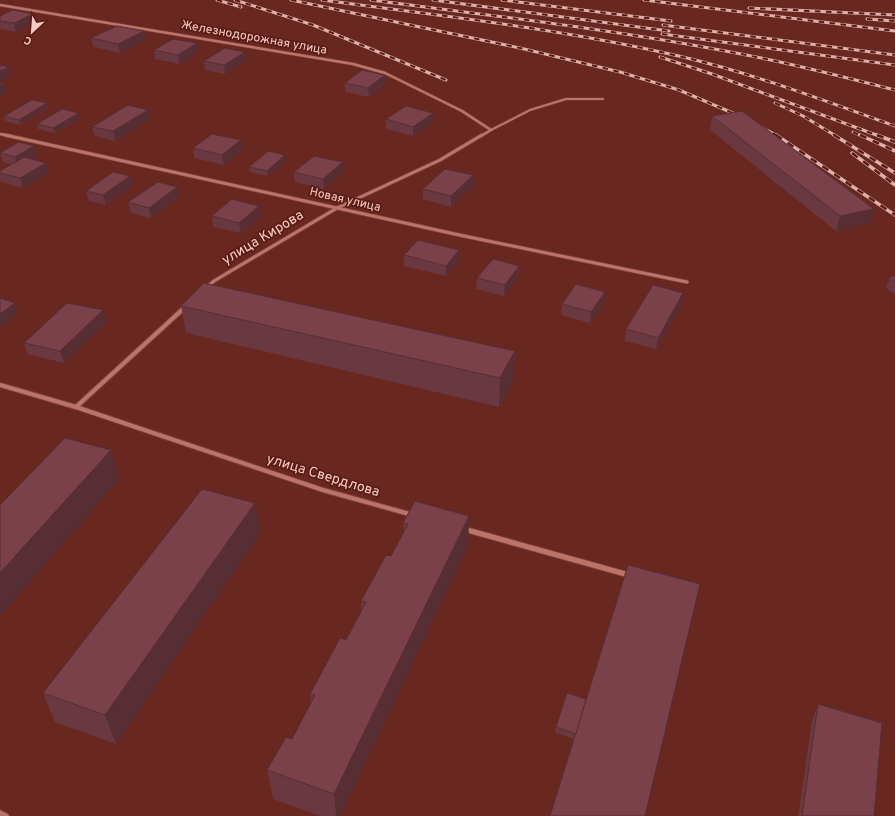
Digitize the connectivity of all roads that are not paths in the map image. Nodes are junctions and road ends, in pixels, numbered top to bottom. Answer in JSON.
{"nodes":[{"id":1,"x":0,"y":5,"type":"edge"},
{"id":2,"x":603,"y":99,"type":"dead end"},
{"id":3,"x":491,"y":130,"type":"junction"},
{"id":4,"x":0,"y":134,"type":"edge"},
{"id":5,"x":337,"y":208,"type":"junction"},
{"id":6,"x":687,"y":282,"type":"dead end"},
{"id":7,"x":202,"y":291,"type":"edge"},
{"id":8,"x":191,"y":302,"type":"edge"},
{"id":9,"x":0,"y":385,"type":"edge"},
{"id":10,"x":76,"y":407,"type":"junction"},
{"id":11,"x":422,"y":517,"type":"edge"},
{"id":12,"x":460,"y":528,"type":"edge"},
{"id":13,"x":635,"y":576,"type":"edge"},
{"id":14,"x":0,"y":813,"type":"edge"},
{"id":15,"x":6,"y":816,"type":"edge"}],
"edges":[{"from":1,"to":3,"type":"street","name":"Железнодорожная улица"},
{"from":2,"to":3,"type":"lane"},
{"from":3,"to":5,"type":"street","name":"улица Кирова"},
{"from":4,"to":5,"type":"street","name":"Новая улица"},
{"from":5,"to":6,"type":"street","name":"Новая улица"},
{"from":5,"to":7,"type":"street","name":"улица Кирова"},
{"from":8,"to":10,"type":"street"},
{"from":9,"to":10,"type":"street","name":"улица Свердлова"},
{"from":10,"to":11,"type":"street","name":"улица Свердлова"},
{"from":12,"to":13,"type":"street"},
{"from":14,"to":15,"type":"street"}]}
